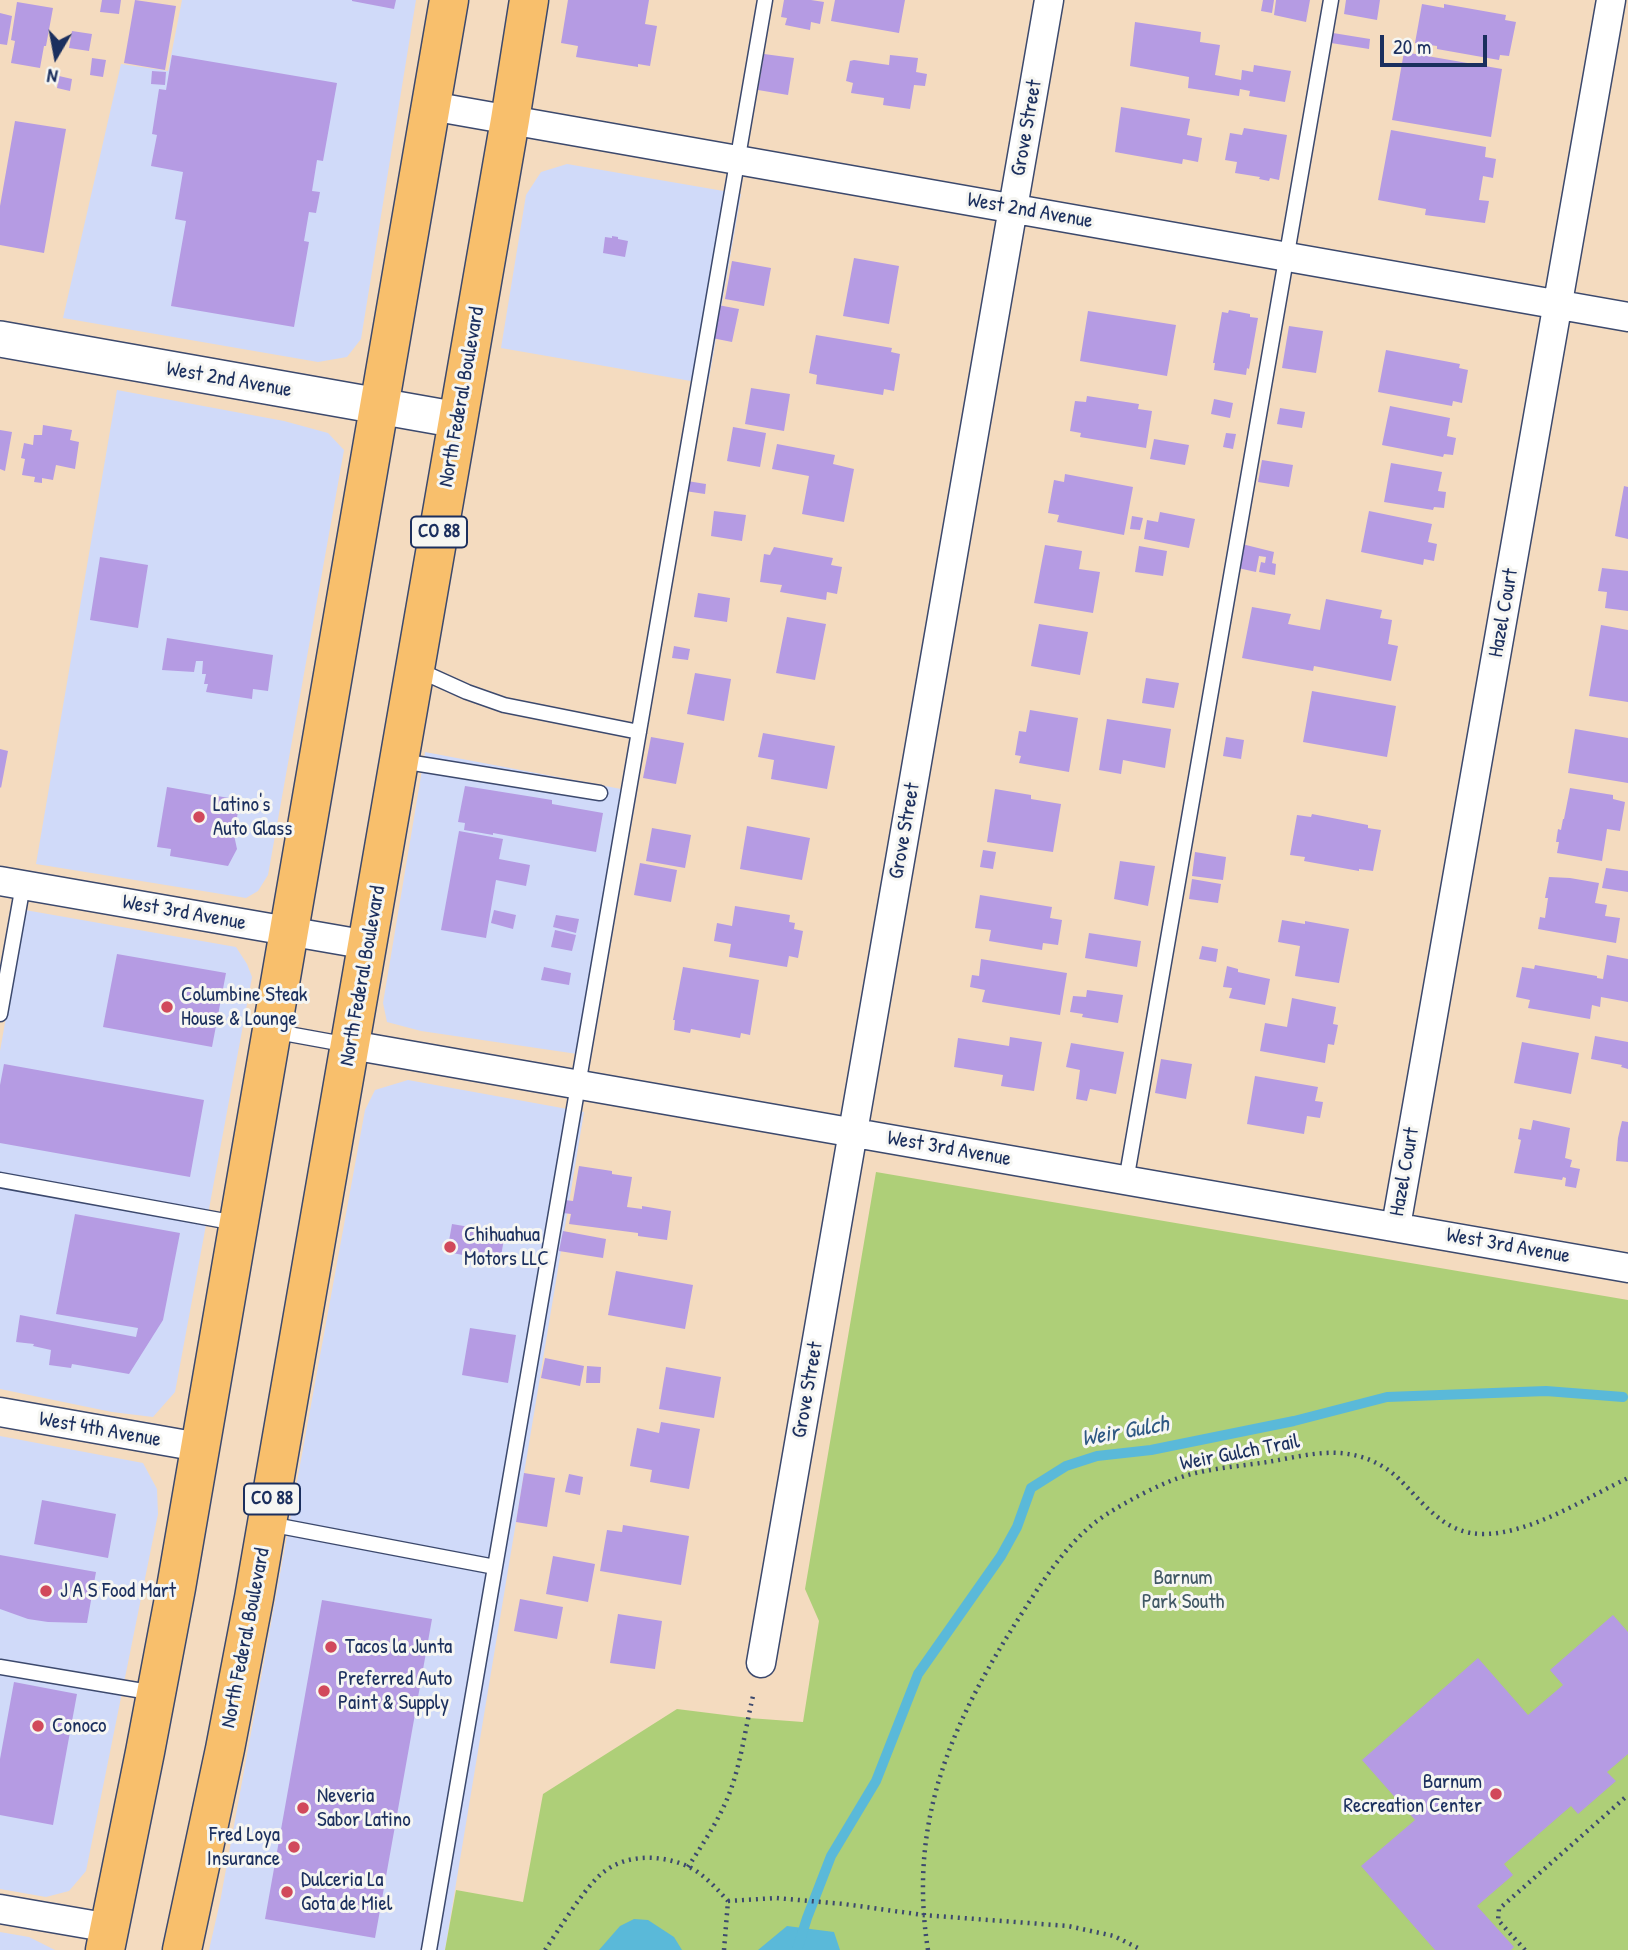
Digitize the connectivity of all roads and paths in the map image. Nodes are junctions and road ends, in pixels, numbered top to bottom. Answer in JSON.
{"nodes":[{"id":1,"x":449,"y":0,"type":"edge"},
{"id":2,"x":529,"y":0,"type":"edge"},
{"id":3,"x":765,"y":0,"type":"edge"},
{"id":4,"x":1049,"y":0,"type":"edge"},
{"id":5,"x":1331,"y":0,"type":"edge"},
{"id":6,"x":1611,"y":0,"type":"edge"},
{"id":7,"x":431,"y":106,"type":"junction"},
{"id":8,"x":510,"y":120,"type":"junction"},
{"id":9,"x":737,"y":159,"type":"junction"},
{"id":10,"x":1014,"y":208,"type":"junction"},
{"id":11,"x":1286,"y":256,"type":"junction"},
{"id":12,"x":1559,"y":304,"type":"junction"},
{"id":13,"x":1628,"y":317,"type":"edge"},
{"id":14,"x":0,"y":340,"type":"edge"},
{"id":15,"x":379,"y":406,"type":"junction"},
{"id":16,"x":458,"y":420,"type":"junction"},
{"id":17,"x":415,"y":668,"type":"junction"},
{"id":18,"x":639,"y":732,"type":"junction"},
{"id":19,"x":399,"y":760,"type":"junction"},
{"id":20,"x":600,"y":793,"type":"dead end"},
{"id":21,"x":11,"y":883,"type":"edge"},
{"id":22,"x":288,"y":931,"type":"junction"},
{"id":23,"x":368,"y":945,"type":"junction"},
{"id":24,"x":0,"y":1014,"type":"edge"},
{"id":25,"x":271,"y":1030,"type":"junction"},
{"id":26,"x":351,"y":1045,"type":"junction"},
{"id":27,"x":579,"y":1084,"type":"junction"},
{"id":28,"x":853,"y":1132,"type":"junction"},
{"id":29,"x":0,"y":1180,"type":"edge"},
{"id":30,"x":1126,"y":1181,"type":"junction"},
{"id":31,"x":237,"y":1223,"type":"junction"},
{"id":32,"x":1396,"y":1226,"type":"junction"},
{"id":33,"x":1628,"y":1268,"type":"edge"},
{"id":34,"x":0,"y":1412,"type":"edge"},
{"id":35,"x":199,"y":1447,"type":"junction"},
{"id":36,"x":1628,"y":1478,"type":"edge"},
{"id":37,"x":268,"y":1524,"type":"junction"},
{"id":38,"x":495,"y":1567,"type":"junction"},
{"id":39,"x":761,"y":1663,"type":"joint"},
{"id":40,"x":0,"y":1667,"type":"edge"},
{"id":41,"x":156,"y":1693,"type":"junction"},
{"id":42,"x":1628,"y":1795,"type":"edge"},
{"id":43,"x":688,"y":1867,"type":"junction"},
{"id":44,"x":728,"y":1901,"type":"junction"},
{"id":45,"x":0,"y":1909,"type":"edge"},
{"id":46,"x":923,"y":1915,"type":"junction"},
{"id":47,"x":107,"y":1939,"type":"edge"},
{"id":48,"x":182,"y":1950,"type":"edge"},
{"id":49,"x":429,"y":1950,"type":"edge"},
{"id":50,"x":545,"y":1950,"type":"edge"},
{"id":51,"x":724,"y":1950,"type":"edge"},
{"id":52,"x":928,"y":1950,"type":"edge"},
{"id":53,"x":1142,"y":1950,"type":"edge"},
{"id":54,"x":1525,"y":1950,"type":"edge"}],
"edges":[{"from":1,"to":7,"type":"main road"},
{"from":2,"to":8,"type":"main road","name":"North Federal Boulevard","number":"CO 88"},
{"from":3,"to":9,"type":"lane"},
{"from":4,"to":10,"type":"street","name":"Grove Street"},
{"from":5,"to":11,"type":"lane"},
{"from":6,"to":12,"type":"street","name":"Hazel Court"},
{"from":7,"to":8,"type":"street","name":"West 2nd Avenue"},
{"from":7,"to":15,"type":"main road"},
{"from":8,"to":9,"type":"street","name":"West 2nd Avenue"},
{"from":8,"to":16,"type":"main road","name":"North Federal Boulevard","number":"CO 88"},
{"from":9,"to":10,"type":"street","name":"West 2nd Avenue"},
{"from":9,"to":18,"type":"lane"},
{"from":10,"to":11,"type":"street","name":"West 2nd Avenue"},
{"from":10,"to":28,"type":"street","name":"Grove Street"},
{"from":11,"to":12,"type":"street","name":"West 2nd Avenue"},
{"from":11,"to":30,"type":"lane"},
{"from":12,"to":13,"type":"street","name":"West 2nd Avenue"},
{"from":12,"to":32,"type":"street","name":"Hazel Court"},
{"from":14,"to":15,"type":"street","name":"West 2nd Avenue"},
{"from":15,"to":16,"type":"street","name":"West 2nd Avenue"},
{"from":15,"to":22,"type":"main road"},
{"from":16,"to":17,"type":"main road","name":"North Federal Boulevard","number":"CO 88"},
{"from":17,"to":18,"type":"lane"},
{"from":17,"to":19,"type":"main road","name":"North Federal Boulevard","number":"CO 88"},
{"from":18,"to":27,"type":"lane"},
{"from":19,"to":20,"type":"lane"},
{"from":19,"to":23,"type":"main road","name":"North Federal Boulevard","number":"CO 88"},
{"from":21,"to":22,"type":"street","name":"West 3rd Avenue"},
{"from":21,"to":24,"type":"lane"},
{"from":22,"to":23,"type":"street","name":"West 3rd Avenue"},
{"from":22,"to":25,"type":"main road"},
{"from":23,"to":26,"type":"main road","name":"North Federal Boulevard","number":"CO 88"},
{"from":25,"to":26,"type":"lane","name":"West 3rd Avenue"},
{"from":25,"to":31,"type":"main road"},
{"from":26,"to":27,"type":"street","name":"West 3rd Avenue"},
{"from":26,"to":37,"type":"main road","name":"North Federal Boulevard","number":"CO 88"},
{"from":27,"to":28,"type":"street","name":"West 3rd Avenue"},
{"from":27,"to":38,"type":"lane"},
{"from":28,"to":30,"type":"street","name":"West 3rd Avenue"},
{"from":28,"to":39,"type":"street","name":"Grove Street"},
{"from":29,"to":31,"type":"lane"},
{"from":30,"to":32,"type":"street","name":"West 3rd Avenue"},
{"from":31,"to":35,"type":"main road"},
{"from":32,"to":33,"type":"street","name":"West 3rd Avenue"},
{"from":34,"to":35,"type":"street","name":"West 4th Avenue"},
{"from":35,"to":41,"type":"main road"},
{"from":36,"to":46,"type":"path","name":"Weir Gulch Trail"},
{"from":37,"to":38,"type":"lane"},
{"from":37,"to":48,"type":"main road","name":"North Federal Boulevard","number":"CO 88"},
{"from":38,"to":49,"type":"lane"},
{"from":39,"to":43,"type":"path"},
{"from":40,"to":41,"type":"lane"},
{"from":41,"to":47,"type":"main road"},
{"from":42,"to":54,"type":"path"},
{"from":43,"to":44,"type":"path"},
{"from":43,"to":50,"type":"path"},
{"from":44,"to":46,"type":"path"},
{"from":44,"to":51,"type":"path"},
{"from":45,"to":47,"type":"street"},
{"from":46,"to":52,"type":"path","name":"Weir Gulch Trail"},
{"from":46,"to":53,"type":"path"}]}
